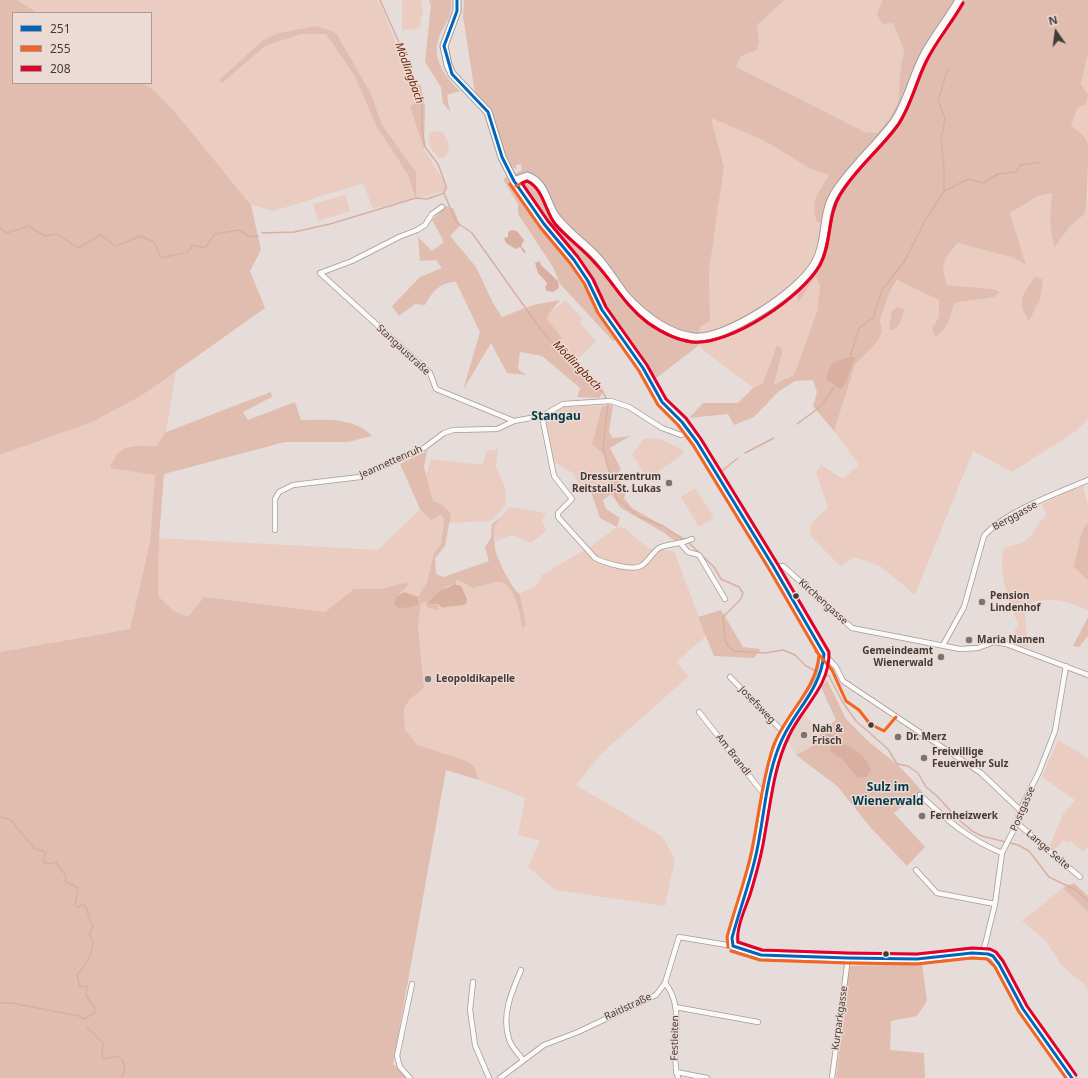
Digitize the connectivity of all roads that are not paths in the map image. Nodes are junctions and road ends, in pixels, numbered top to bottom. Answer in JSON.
{"nodes":[{"id":1,"x":457,"y":0,"type":"edge"},
{"id":2,"x":959,"y":0,"type":"edge"},
{"id":3,"x":514,"y":181,"type":"junction"},
{"id":4,"x":442,"y":207,"type":"dead end"},
{"id":5,"x":542,"y":416,"type":"junction"},
{"id":6,"x":514,"y":421,"type":"junction"},
{"id":7,"x":690,"y":432,"type":"junction"},
{"id":8,"x":1088,"y":480,"type":"edge"},
{"id":9,"x":275,"y":530,"type":"dead end"},
{"id":10,"x":692,"y":539,"type":"dead end"},
{"id":11,"x":683,"y":543,"type":"junction"},
{"id":12,"x":773,"y":566,"type":"junction"},
{"id":13,"x":725,"y":599,"type":"dead end"},
{"id":14,"x":943,"y":645,"type":"junction"},
{"id":15,"x":824,"y":654,"type":"junction"},
{"id":16,"x":1066,"y":666,"type":"junction"},
{"id":17,"x":1088,"y":675,"type":"edge"},
{"id":18,"x":730,"y":677,"type":"dead end"},
{"id":19,"x":699,"y":712,"type":"dead end"},
{"id":20,"x":784,"y":734,"type":"junction"},
{"id":21,"x":920,"y":795,"type":"dead end"},
{"id":22,"x":767,"y":799,"type":"junction"},
{"id":23,"x":1020,"y":810,"type":"junction"},
{"id":24,"x":1017,"y":823,"type":"junction"},
{"id":25,"x":1002,"y":853,"type":"junction"},
{"id":26,"x":916,"y":870,"type":"dead end"},
{"id":27,"x":1080,"y":877,"type":"dead end"},
{"id":28,"x":995,"y":904,"type":"junction"},
{"id":29,"x":733,"y":946,"type":"junction"},
{"id":30,"x":984,"y":953,"type":"junction"},
{"id":31,"x":848,"y":958,"type":"junction"},
{"id":32,"x":521,"y":970,"type":"dead end"},
{"id":33,"x":473,"y":982,"type":"dead end"},
{"id":34,"x":664,"y":983,"type":"junction"},
{"id":35,"x":412,"y":984,"type":"dead end"},
{"id":36,"x":675,"y":1007,"type":"junction"},
{"id":37,"x":758,"y":1022,"type":"dead end"},
{"id":38,"x":523,"y":1060,"type":"junction"},
{"id":39,"x":676,"y":1072,"type":"junction"},
{"id":40,"x":410,"y":1078,"type":"edge"},
{"id":41,"x":490,"y":1078,"type":"edge"},
{"id":42,"x":500,"y":1078,"type":"edge"},
{"id":43,"x":678,"y":1078,"type":"edge"},
{"id":44,"x":707,"y":1078,"type":"edge"},
{"id":45,"x":832,"y":1078,"type":"edge"},
{"id":46,"x":1072,"y":1078,"type":"edge"}],
"edges":[{"from":1,"to":3,"type":"main road"},
{"from":2,"to":3,"type":"main road"},
{"from":3,"to":7,"type":"main road"},
{"from":4,"to":6,"type":"street","name":"Stangaustraße"},
{"from":5,"to":6,"type":"street"},
{"from":5,"to":7,"type":"street"},
{"from":5,"to":11,"type":"street"},
{"from":6,"to":9,"type":"street","name":"Jeannettenruh"},
{"from":7,"to":12,"type":"main road"},
{"from":8,"to":14,"type":"street","name":"Berggasse"},
{"from":10,"to":11,"type":"street"},
{"from":11,"to":13,"type":"street"},
{"from":12,"to":14,"type":"street","name":"Kirchengasse"},
{"from":12,"to":15,"type":"main road"},
{"from":14,"to":16,"type":"street","name":"Kirchengasse"},
{"from":15,"to":20,"type":"main road"},
{"from":15,"to":23,"type":"street"},
{"from":16,"to":17,"type":"street"},
{"from":16,"to":23,"type":"street","name":"Postgasse"},
{"from":18,"to":20,"type":"street","name":"Josefsweg"},
{"from":19,"to":22,"type":"street","name":"Am Brandl"},
{"from":20,"to":22,"type":"main road"},
{"from":21,"to":25,"type":"street"},
{"from":22,"to":29,"type":"main road"},
{"from":23,"to":24,"type":"street","name":"Postgasse"},
{"from":24,"to":25,"type":"street","name":"Postgasse"},
{"from":24,"to":27,"type":"street","name":"Lange Seite"},
{"from":25,"to":28,"type":"street","name":"Postgasse"},
{"from":26,"to":28,"type":"street"},
{"from":28,"to":30,"type":"street","name":"Postgasse"},
{"from":29,"to":31,"type":"main road"},
{"from":29,"to":34,"type":"street","name":"Raitlstraße"},
{"from":30,"to":31,"type":"main road"},
{"from":30,"to":46,"type":"main road"},
{"from":31,"to":45,"type":"street","name":"Kurparkgasse"},
{"from":32,"to":38,"type":"street"},
{"from":33,"to":41,"type":"street"},
{"from":34,"to":36,"type":"street","name":"Festleiten"},
{"from":34,"to":38,"type":"street","name":"Raitlstraße"},
{"from":35,"to":40,"type":"street"},
{"from":36,"to":37,"type":"street"},
{"from":36,"to":39,"type":"street","name":"Festleiten"},
{"from":38,"to":42,"type":"street","name":"Raitlstraße"},
{"from":39,"to":43,"type":"street","name":"Festleiten"},
{"from":39,"to":44,"type":"street","name":"Festleiten"}]}
